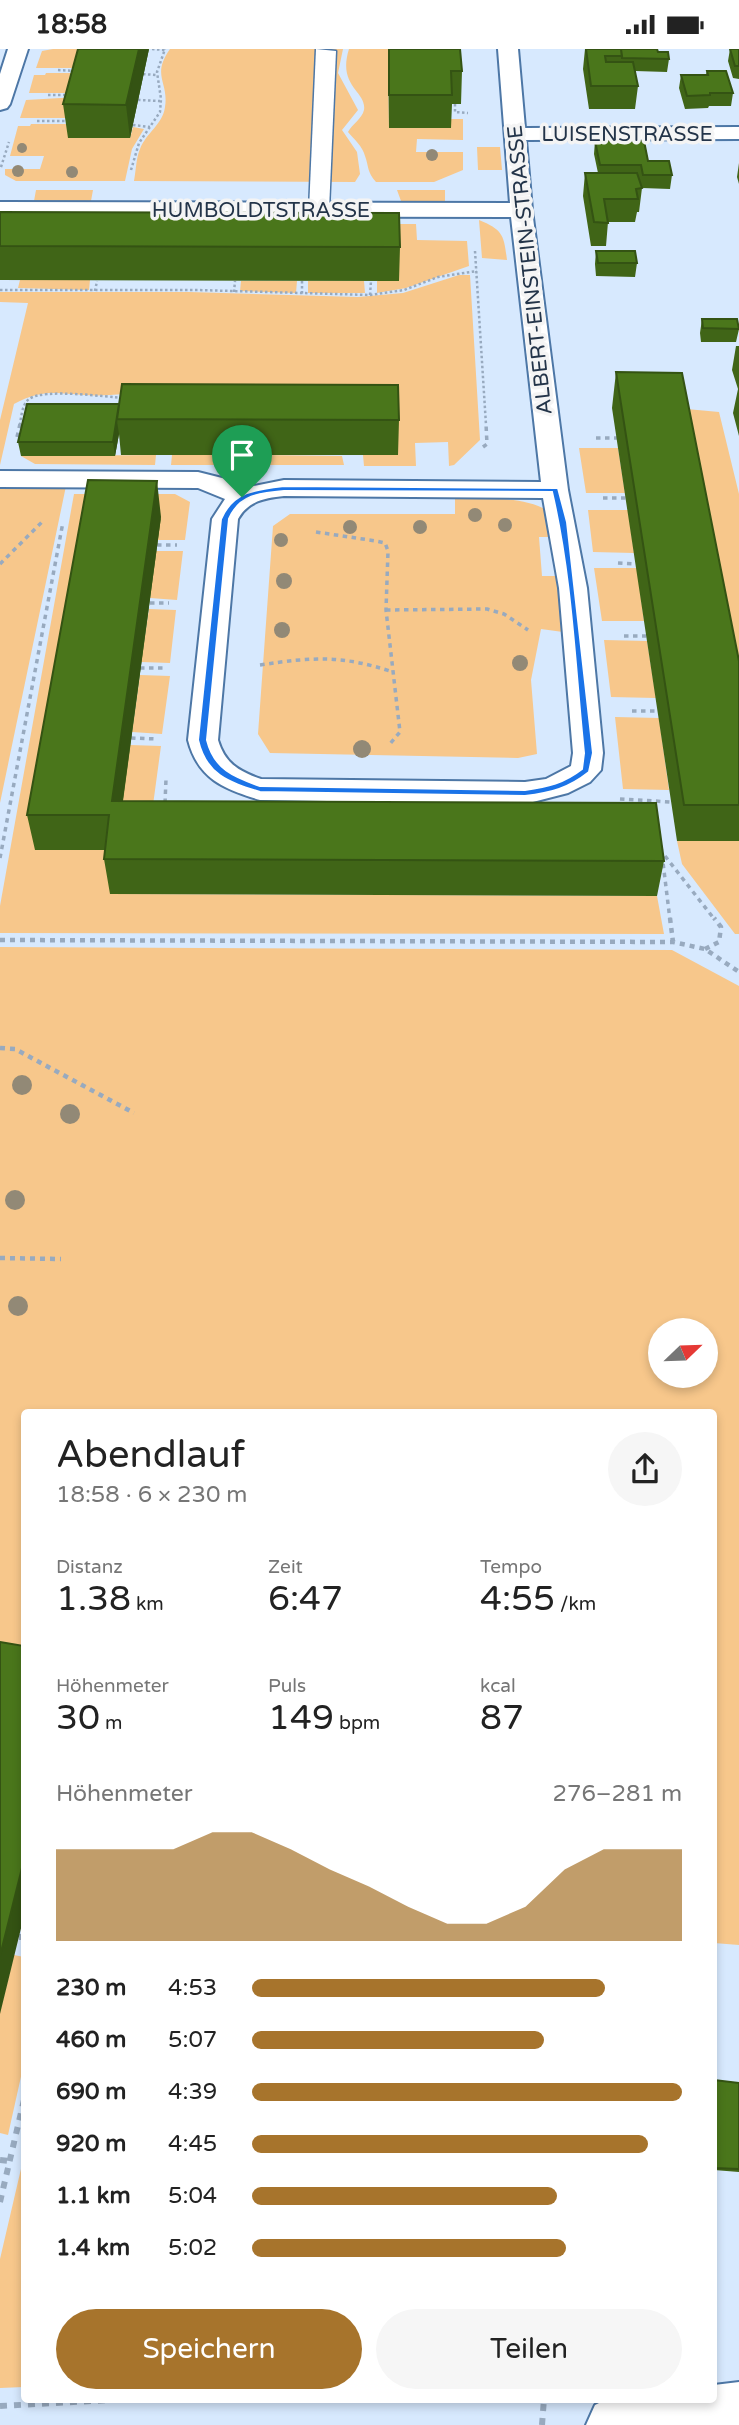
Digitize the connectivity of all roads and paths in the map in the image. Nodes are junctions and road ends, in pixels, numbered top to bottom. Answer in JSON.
{"nodes":[{"id":1,"x":18,"y":49,"type":"edge"},
{"id":2,"x":152,"y":49,"type":"edge"},
{"id":3,"x":165,"y":49,"type":"edge"},
{"id":4,"x":325,"y":49,"type":"edge"},
{"id":5,"x":508,"y":49,"type":"edge"},
{"id":6,"x":73,"y":71,"type":"edge"},
{"id":7,"x":85,"y":71,"type":"edge"},
{"id":8,"x":144,"y":74,"type":"dead end"},
{"id":9,"x":156,"y":75,"type":"junction"},
{"id":10,"x":66,"y":95,"type":"edge"},
{"id":11,"x":78,"y":95,"type":"edge"},
{"id":12,"x":138,"y":100,"type":"edge"},
{"id":13,"x":160,"y":101,"type":"junction"},
{"id":14,"x":0,"y":104,"type":"edge"},
{"id":15,"x":455,"y":104,"type":"edge"},
{"id":16,"x":469,"y":113,"type":"dead end"},
{"id":17,"x":57,"y":121,"type":"dead end"},
{"id":18,"x":72,"y":121,"type":"edge"},
{"id":19,"x":133,"y":125,"type":"edge"},
{"id":20,"x":151,"y":127,"type":"junction"},
{"id":21,"x":739,"y":133,"type":"edge"},
{"id":22,"x":515,"y":134,"type":"junction"},
{"id":23,"x":131,"y":172,"type":"dead end"},
{"id":24,"x":0,"y":209,"type":"edge"},
{"id":25,"x":318,"y":210,"type":"junction"},
{"id":26,"x":521,"y":210,"type":"junction"},
{"id":27,"x":477,"y":271,"type":"dead end"},
{"id":28,"x":13,"y":281,"type":"edge"},
{"id":29,"x":97,"y":281,"type":"edge"},
{"id":30,"x":164,"y":281,"type":"edge"},
{"id":31,"x":235,"y":281,"type":"edge"},
{"id":32,"x":302,"y":281,"type":"edge"},
{"id":33,"x":371,"y":281,"type":"edge"},
{"id":34,"x":11,"y":289,"type":"junction"},
{"id":35,"x":0,"y":290,"type":"edge"},
{"id":36,"x":163,"y":290,"type":"junction"},
{"id":37,"x":95,"y":291,"type":"junction"},
{"id":38,"x":234,"y":292,"type":"junction"},
{"id":39,"x":302,"y":295,"type":"junction"},
{"id":40,"x":370,"y":295,"type":"junction"},
{"id":41,"x":129,"y":398,"type":"edge"},
{"id":42,"x":16,"y":444,"type":"edge"},
{"id":43,"x":0,"y":479,"type":"edge"},
{"id":44,"x":70,"y":488,"type":"junction"},
{"id":45,"x":284,"y":488,"type":"junction"},
{"id":46,"x":555,"y":490,"type":"junction"},
{"id":47,"x":242,"y":497,"type":"junction"},
{"id":48,"x":0,"y":564,"type":"edge"},
{"id":49,"x":386,"y":610,"type":"junction"},
{"id":50,"x":577,"y":639,"type":"junction"},
{"id":51,"x":210,"y":664,"type":"junction"},
{"id":52,"x":393,"y":672,"type":"junction"},
{"id":53,"x":381,"y":789,"type":"junction"},
{"id":54,"x":671,"y":802,"type":"dead end"},
{"id":55,"x":163,"y":803,"type":"edge"},
{"id":56,"x":625,"y":804,"type":"edge"},
{"id":57,"x":162,"y":810,"type":"edge"},
{"id":58,"x":659,"y":839,"type":"edge"},
{"id":59,"x":664,"y":855,"type":"junction"},
{"id":60,"x":0,"y":858,"type":"edge"},
{"id":61,"x":0,"y":940,"type":"edge"},
{"id":62,"x":673,"y":942,"type":"junction"},
{"id":63,"x":705,"y":949,"type":"junction"},
{"id":64,"x":739,"y":972,"type":"edge"},
{"id":65,"x":0,"y":1048,"type":"edge"},
{"id":66,"x":134,"y":1113,"type":"dead end"},
{"id":67,"x":0,"y":1258,"type":"edge"},
{"id":68,"x":61,"y":1259,"type":"dead end"},
{"id":69,"x":21,"y":2112,"type":"edge"},
{"id":70,"x":0,"y":2159,"type":"edge"},
{"id":71,"x":10,"y":2161,"type":"junction"},
{"id":72,"x":0,"y":2202,"type":"edge"},
{"id":73,"x":56,"y":2403,"type":"edge"},
{"id":74,"x":544,"y":2403,"type":"edge"},
{"id":75,"x":0,"y":2406,"type":"edge"},
{"id":76,"x":739,"y":2411,"type":"edge"},
{"id":77,"x":542,"y":2425,"type":"edge"},
{"id":78,"x":615,"y":2425,"type":"edge"}],
"edges":[{"from":1,"to":14,"type":"street"},
{"from":2,"to":3,"type":"path"},
{"from":3,"to":9,"type":"path"},
{"from":4,"to":25,"type":"lane"},
{"from":5,"to":22,"type":"street","name":"ALBERT-EINSTEIN-STRASSE"},
{"from":6,"to":7,"type":"path"},
{"from":8,"to":9,"type":"path"},
{"from":9,"to":13,"type":"path"},
{"from":10,"to":11,"type":"path"},
{"from":12,"to":13,"type":"path"},
{"from":13,"to":20,"type":"path"},
{"from":15,"to":16,"type":"path"},
{"from":17,"to":18,"type":"path"},
{"from":19,"to":20,"type":"path"},
{"from":20,"to":23,"type":"path"},
{"from":21,"to":22,"type":"street","name":"LUISENSTRASSE"},
{"from":22,"to":26,"type":"street","name":"ALBERT-EINSTEIN-STRASSE"},
{"from":24,"to":25,"type":"street","name":"HUMBOLDTSTRASSE"},
{"from":25,"to":26,"type":"street","name":"HUMBOLDTSTRASSE"},
{"from":26,"to":46,"type":"street","name":"ALBERT-EINSTEIN-STRASSE"},
{"from":27,"to":40,"type":"path"},
{"from":28,"to":34,"type":"path"},
{"from":29,"to":37,"type":"path"},
{"from":30,"to":36,"type":"path"},
{"from":31,"to":38,"type":"path"},
{"from":32,"to":39,"type":"path"},
{"from":33,"to":40,"type":"path"},
{"from":34,"to":35,"type":"path"},
{"from":34,"to":37,"type":"path"},
{"from":36,"to":37,"type":"path"},
{"from":36,"to":38,"type":"path"},
{"from":38,"to":39,"type":"path"},
{"from":39,"to":40,"type":"path"},
{"from":41,"to":42,"type":"path"},
{"from":43,"to":44,"type":"street"},
{"from":44,"to":47,"type":"street"},
{"from":44,"to":48,"type":"path"},
{"from":44,"to":60,"type":"path"},
{"from":45,"to":46,"type":"street"},
{"from":45,"to":47,"type":"street"},
{"from":45,"to":49,"type":"path"},
{"from":46,"to":50,"type":"street","name":"ALBERT-EINSTEIN-STRASSE"},
{"from":47,"to":51,"type":"street","name":"ALBERT-EINSTEIN-STRASSE"},
{"from":49,"to":50,"type":"path"},
{"from":49,"to":52,"type":"path"},
{"from":50,"to":53,"type":"street","name":"ALBERT-EINSTEIN-STRASSE"},
{"from":51,"to":52,"type":"path"},
{"from":51,"to":53,"type":"street","name":"ALBERT-EINSTEIN-STRASSE"},
{"from":52,"to":53,"type":"path"},
{"from":54,"to":56,"type":"path"},
{"from":55,"to":57,"type":"path"},
{"from":58,"to":59,"type":"path"},
{"from":59,"to":62,"type":"path"},
{"from":59,"to":63,"type":"path"},
{"from":61,"to":62,"type":"path"},
{"from":62,"to":63,"type":"path"},
{"from":63,"to":64,"type":"path"},
{"from":65,"to":66,"type":"path"},
{"from":67,"to":68,"type":"path"},
{"from":69,"to":71,"type":"path"},
{"from":70,"to":71,"type":"path"},
{"from":71,"to":72,"type":"path"},
{"from":73,"to":75,"type":"path"},
{"from":74,"to":77,"type":"path"},
{"from":76,"to":78,"type":"street"}]}
